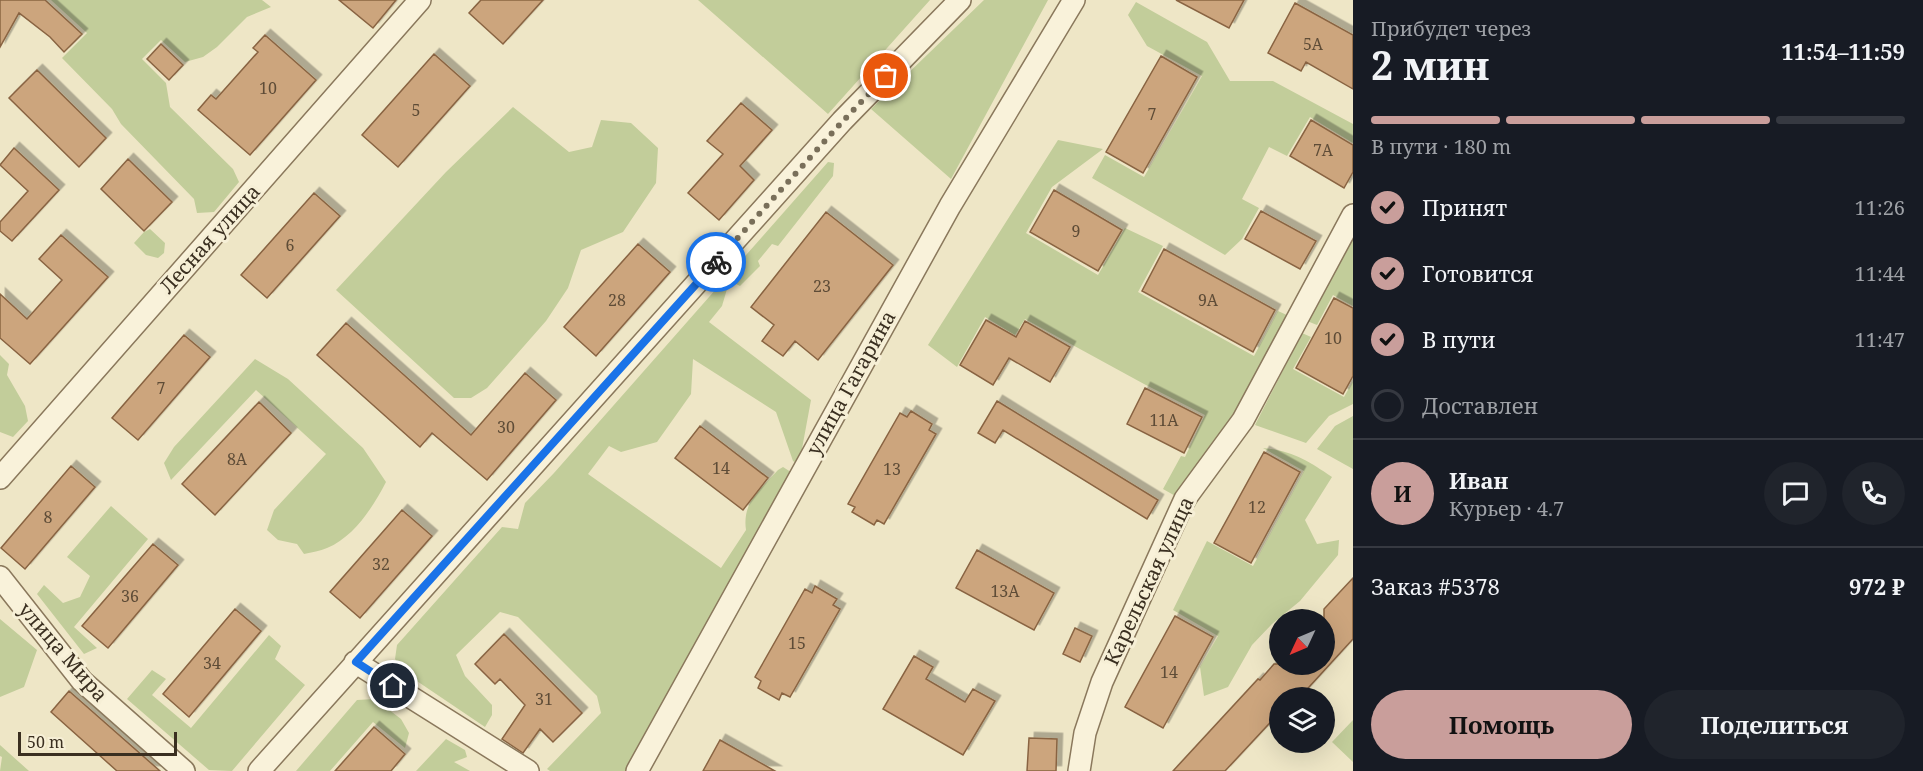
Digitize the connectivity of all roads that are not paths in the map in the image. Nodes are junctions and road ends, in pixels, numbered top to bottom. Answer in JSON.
{"nodes":[{"id":1,"x":420,"y":0,"type":"edge"},
{"id":2,"x":960,"y":0,"type":"edge"},
{"id":3,"x":1074,"y":0,"type":"edge"},
{"id":4,"x":1353,"y":215,"type":"edge"},
{"id":5,"x":0,"y":478,"type":"edge"},
{"id":6,"x":0,"y":577,"type":"edge"},
{"id":7,"x":356,"y":662,"type":"junction"},
{"id":8,"x":184,"y":771,"type":"edge"},
{"id":9,"x":259,"y":771,"type":"edge"},
{"id":10,"x":528,"y":771,"type":"edge"},
{"id":11,"x":637,"y":771,"type":"edge"},
{"id":12,"x":1079,"y":771,"type":"edge"}],
"edges":[{"from":1,"to":5,"type":"street","name":"Лесная улица"},
{"from":2,"to":7,"type":"street"},
{"from":3,"to":11,"type":"street","name":"улица Гагарина"},
{"from":4,"to":12,"type":"street","name":"Карельская улица"},
{"from":6,"to":8,"type":"street","name":"улица Мира"},
{"from":7,"to":9,"type":"street"},
{"from":7,"to":10,"type":"street"}]}
